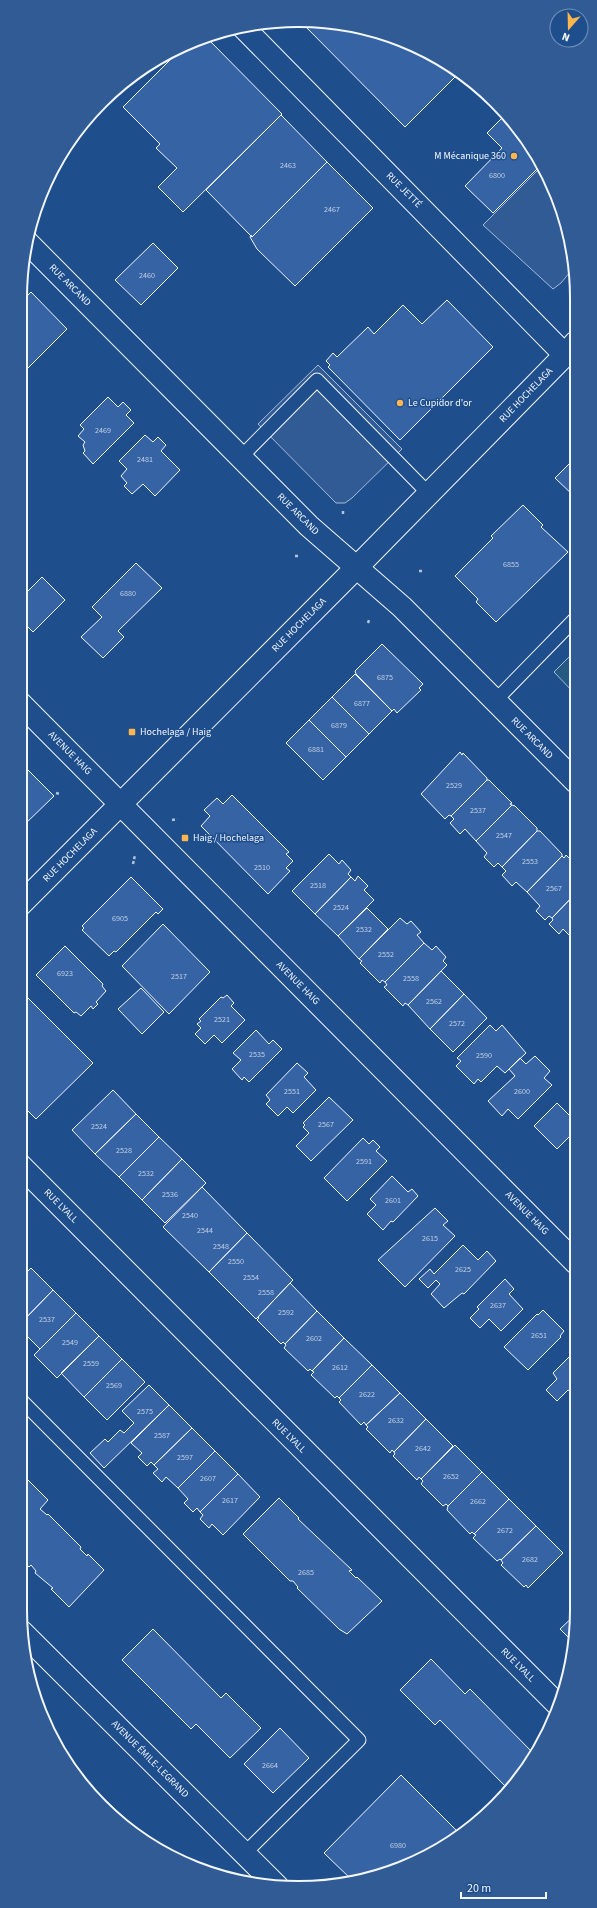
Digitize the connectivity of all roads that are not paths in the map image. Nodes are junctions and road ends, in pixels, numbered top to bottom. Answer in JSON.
{"nodes":[{"id":1,"x":248,"y":32,"type":"edge"},
{"id":2,"x":32,"y":247,"type":"edge"},
{"id":3,"x":570,"y":349,"type":"edge"},
{"id":4,"x":240,"y":457,"type":"junction"},
{"id":5,"x":429,"y":494,"type":"junction"},
{"id":6,"x":357,"y":567,"type":"junction"},
{"id":7,"x":570,"y":624,"type":"edge"},
{"id":8,"x":495,"y":701,"type":"junction"},
{"id":9,"x":27,"y":710,"type":"edge"},
{"id":10,"x":570,"y":776,"type":"edge"},
{"id":11,"x":120,"y":804,"type":"junction"},
{"id":12,"x":27,"y":898,"type":"edge"},
{"id":13,"x":27,"y":1174,"type":"edge"},
{"id":14,"x":570,"y":1257,"type":"edge"},
{"id":15,"x":27,"y":1406,"type":"edge"},
{"id":16,"x":29,"y":1639,"type":"edge"},
{"id":17,"x":554,"y":1701,"type":"edge"},
{"id":18,"x":244,"y":1854,"type":"junction"},
{"id":19,"x":270,"y":1879,"type":"edge"}],
"edges":[{"from":1,"to":3,"type":"street","name":"RUE JETTÉ"},
{"from":2,"to":4,"type":"street","name":"RUE ARCAND"},
{"from":3,"to":5,"type":"street","name":"RUE HOCHELAGA"},
{"from":4,"to":5,"type":"lane"},
{"from":4,"to":6,"type":"street","name":"RUE ARCAND"},
{"from":5,"to":6,"type":"street","name":"RUE HOCHELAGA"},
{"from":6,"to":8,"type":"street","name":"RUE ARCAND"},
{"from":6,"to":11,"type":"street","name":"RUE HOCHELAGA"},
{"from":7,"to":8,"type":"lane"},
{"from":8,"to":10,"type":"street","name":"RUE ARCAND"},
{"from":9,"to":11,"type":"street","name":"AVENUE HAIG"},
{"from":11,"to":12,"type":"street","name":"RUE HOCHELAGA"},
{"from":11,"to":14,"type":"street","name":"AVENUE HAIG"},
{"from":13,"to":17,"type":"street","name":"RUE LYALL"},
{"from":15,"to":18,"type":"lane"},
{"from":16,"to":18,"type":"street","name":"AVENUE ÉMILE-LEGRAND"},
{"from":18,"to":19,"type":"street","name":"AVENUE ÉMILE-LEGRAND"}]}
